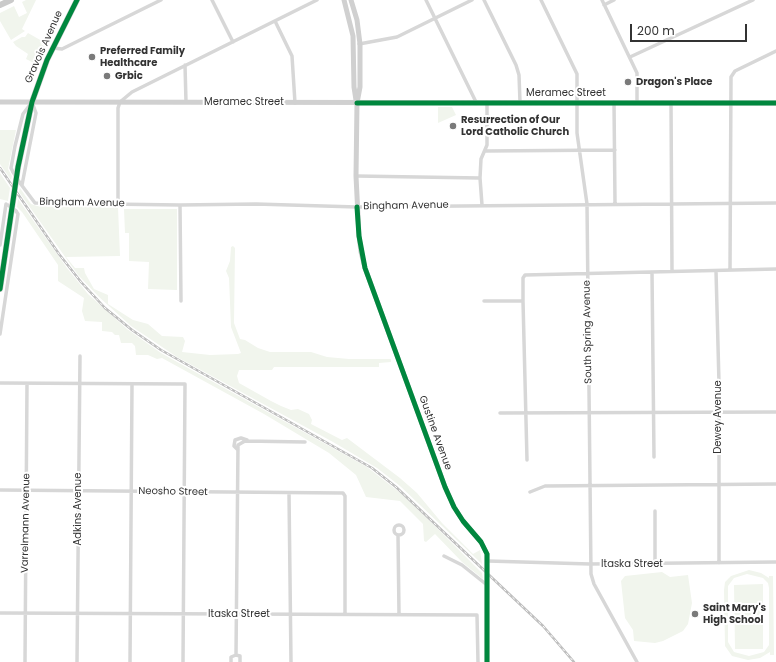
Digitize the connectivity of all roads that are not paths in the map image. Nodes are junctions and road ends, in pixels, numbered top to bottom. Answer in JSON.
{"nodes":[{"id":1,"x":11,"y":0,"type":"edge"},
{"id":2,"x":77,"y":0,"type":"edge"},
{"id":3,"x":161,"y":0,"type":"edge"},
{"id":4,"x":212,"y":0,"type":"edge"},
{"id":5,"x":316,"y":0,"type":"edge"},
{"id":6,"x":344,"y":0,"type":"edge"},
{"id":7,"x":351,"y":0,"type":"edge"},
{"id":8,"x":426,"y":0,"type":"edge"},
{"id":9,"x":472,"y":0,"type":"edge"},
{"id":10,"x":484,"y":0,"type":"edge"},
{"id":11,"x":541,"y":0,"type":"edge"},
{"id":12,"x":602,"y":0,"type":"edge"},
{"id":13,"x":614,"y":0,"type":"edge"},
{"id":14,"x":753,"y":0,"type":"edge"},
{"id":15,"x":0,"y":5,"type":"edge"},
{"id":16,"x":604,"y":5,"type":"junction"},
{"id":17,"x":436,"y":18,"type":"junction"},
{"id":18,"x":275,"y":21,"type":"junction"},
{"id":19,"x":233,"y":42,"type":"junction"},
{"id":20,"x":353,"y":44,"type":"junction"},
{"id":21,"x":360,"y":44,"type":"junction"},
{"id":22,"x":53,"y":48,"type":"junction"},
{"id":23,"x":776,"y":51,"type":"edge"},
{"id":24,"x":630,"y":57,"type":"junction"},
{"id":25,"x":185,"y":65,"type":"junction"},
{"id":26,"x":0,"y":102,"type":"edge"},
{"id":27,"x":32,"y":102,"type":"junction"},
{"id":28,"x":120,"y":102,"type":"junction"},
{"id":29,"x":186,"y":102,"type":"junction"},
{"id":30,"x":357,"y":102,"type":"junction"},
{"id":31,"x":476,"y":102,"type":"junction"},
{"id":32,"x":487,"y":102,"type":"junction"},
{"id":33,"x":520,"y":102,"type":"junction"},
{"id":34,"x":577,"y":102,"type":"junction"},
{"id":35,"x":614,"y":102,"type":"junction"},
{"id":36,"x":638,"y":102,"type":"junction"},
{"id":37,"x":671,"y":102,"type":"junction"},
{"id":38,"x":730,"y":102,"type":"junction"},
{"id":39,"x":295,"y":103,"type":"junction"},
{"id":40,"x":776,"y":103,"type":"edge"},
{"id":41,"x":615,"y":150,"type":"junction"},
{"id":42,"x":485,"y":151,"type":"junction"},
{"id":43,"x":579,"y":151,"type":"junction"},
{"id":44,"x":356,"y":176,"type":"junction"},
{"id":45,"x":480,"y":178,"type":"junction"},
{"id":46,"x":21,"y":184,"type":"junction"},
{"id":47,"x":615,"y":203,"type":"junction"},
{"id":48,"x":672,"y":203,"type":"junction"},
{"id":49,"x":776,"y":203,"type":"edge"},
{"id":50,"x":0,"y":204,"type":"edge"},
{"id":51,"x":7,"y":204,"type":"junction"},
{"id":52,"x":118,"y":204,"type":"junction"},
{"id":53,"x":587,"y":204,"type":"junction"},
{"id":54,"x":730,"y":204,"type":"junction"},
{"id":55,"x":180,"y":205,"type":"junction"},
{"id":56,"x":482,"y":205,"type":"junction"},
{"id":57,"x":357,"y":207,"type":"junction"},
{"id":58,"x":0,"y":245,"type":"edge"},
{"id":59,"x":776,"y":269,"type":"edge"},
{"id":60,"x":716,"y":270,"type":"junction"},
{"id":61,"x":730,"y":270,"type":"junction"},
{"id":62,"x":672,"y":271,"type":"junction"},
{"id":63,"x":652,"y":272,"type":"junction"},
{"id":64,"x":588,"y":273,"type":"junction"},
{"id":65,"x":0,"y":289,"type":"edge"},
{"id":66,"x":181,"y":300,"type":"dead end"},
{"id":67,"x":484,"y":301,"type":"dead end"},
{"id":68,"x":523,"y":301,"type":"junction"},
{"id":69,"x":0,"y":334,"type":"edge"},
{"id":70,"x":80,"y":356,"type":"dead end"},
{"id":71,"x":0,"y":383,"type":"edge"},
{"id":72,"x":80,"y":383,"type":"junction"},
{"id":73,"x":27,"y":384,"type":"junction"},
{"id":74,"x":132,"y":385,"type":"junction"},
{"id":75,"x":500,"y":412,"type":"dead end"},
{"id":76,"x":526,"y":412,"type":"junction"},
{"id":77,"x":589,"y":412,"type":"junction"},
{"id":78,"x":654,"y":412,"type":"junction"},
{"id":79,"x":718,"y":412,"type":"junction"},
{"id":80,"x":776,"y":412,"type":"edge"},
{"id":81,"x":305,"y":442,"type":"dead end"},
{"id":82,"x":654,"y":457,"type":"dead end"},
{"id":83,"x":527,"y":460,"type":"dead end"},
{"id":84,"x":776,"y":484,"type":"edge"},
{"id":85,"x":590,"y":485,"type":"junction"},
{"id":86,"x":718,"y":485,"type":"junction"},
{"id":87,"x":0,"y":490,"type":"edge"},
{"id":88,"x":27,"y":490,"type":"junction"},
{"id":89,"x":78,"y":491,"type":"junction"},
{"id":90,"x":132,"y":491,"type":"junction"},
{"id":91,"x":184,"y":492,"type":"junction"},
{"id":92,"x":530,"y":492,"type":"dead end"},
{"id":93,"x":237,"y":493,"type":"junction"},
{"id":94,"x":289,"y":493,"type":"junction"},
{"id":95,"x":655,"y":511,"type":"dead end"},
{"id":96,"x":398,"y":535,"type":"dead end"},
{"id":97,"x":444,"y":556,"type":"dead end"},
{"id":98,"x":488,"y":561,"type":"junction"},
{"id":99,"x":776,"y":562,"type":"edge"},
{"id":100,"x":719,"y":563,"type":"junction"},
{"id":101,"x":590,"y":564,"type":"junction"},
{"id":102,"x":655,"y":564,"type":"junction"},
{"id":103,"x":488,"y":585,"type":"junction"},
{"id":104,"x":0,"y":613,"type":"edge"},
{"id":105,"x":25,"y":613,"type":"junction"},
{"id":106,"x":78,"y":613,"type":"junction"},
{"id":107,"x":131,"y":613,"type":"junction"},
{"id":108,"x":183,"y":613,"type":"junction"},
{"id":109,"x":236,"y":614,"type":"junction"},
{"id":110,"x":290,"y":614,"type":"junction"},
{"id":111,"x":345,"y":614,"type":"junction"},
{"id":112,"x":399,"y":614,"type":"junction"},
{"id":113,"x":236,"y":655,"type":"junction"},
{"id":114,"x":25,"y":662,"type":"edge"},
{"id":115,"x":77,"y":662,"type":"edge"},
{"id":116,"x":130,"y":662,"type":"edge"},
{"id":117,"x":183,"y":662,"type":"edge"},
{"id":118,"x":231,"y":662,"type":"edge"},
{"id":119,"x":240,"y":662,"type":"edge"},
{"id":120,"x":291,"y":662,"type":"edge"},
{"id":121,"x":478,"y":662,"type":"edge"},
{"id":122,"x":487,"y":662,"type":"edge"},
{"id":123,"x":637,"y":662,"type":"edge"}],
"edges":[{"from":1,"to":15,"type":"main road"},
{"from":2,"to":22,"type":"main road","name":"Gravois Avenue"},
{"from":3,"to":22,"type":"street"},
{"from":4,"to":19,"type":"street"},
{"from":5,"to":18,"type":"street"},
{"from":6,"to":20,"type":"street","name":"Gustine Avenue"},
{"from":7,"to":21,"type":"street","name":"Gustine Avenue"},
{"from":8,"to":17,"type":"street"},
{"from":9,"to":17,"type":"street"},
{"from":10,"to":33,"type":"street"},
{"from":11,"to":34,"type":"street","name":"South Spring Avenue"},
{"from":12,"to":16,"type":"street"},
{"from":13,"to":16,"type":"street"},
{"from":14,"to":24,"type":"street"},
{"from":16,"to":24,"type":"street"},
{"from":17,"to":21,"type":"street"},
{"from":17,"to":31,"type":"street"},
{"from":18,"to":19,"type":"street"},
{"from":18,"to":39,"type":"street"},
{"from":19,"to":25,"type":"street"},
{"from":20,"to":21,"type":"street"},
{"from":20,"to":30,"type":"street","name":"Gustine Avenue"},
{"from":21,"to":30,"type":"street","name":"Gustine Avenue"},
{"from":22,"to":27,"type":"main road","name":"Gravois Avenue"},
{"from":23,"to":38,"type":"street"},
{"from":24,"to":36,"type":"street"},
{"from":25,"to":28,"type":"street"},
{"from":25,"to":29,"type":"street"},
{"from":26,"to":27,"type":"street","name":"Meramec Street"},
{"from":27,"to":28,"type":"street","name":"Meramec Street"},
{"from":27,"to":46,"type":"street","name":"Gravois Avenue"},
{"from":27,"to":46,"type":"street","name":"Gravois Avenue","bridge":true},
{"from":27,"to":65,"type":"main road","name":"Gravois Avenue"},
{"from":28,"to":29,"type":"street","name":"Meramec Street"},
{"from":28,"to":52,"type":"street"},
{"from":29,"to":39,"type":"street","name":"Meramec Street"},
{"from":30,"to":31,"type":"street","name":"Meramec Street"},
{"from":30,"to":39,"type":"street","name":"Meramec Street"},
{"from":30,"to":44,"type":"street","name":"Gustine Avenue"},
{"from":31,"to":32,"type":"street","name":"Meramec Street"},
{"from":32,"to":33,"type":"street","name":"Meramec Street"},
{"from":32,"to":42,"type":"street"},
{"from":33,"to":34,"type":"street","name":"Meramec Street"},
{"from":34,"to":35,"type":"street","name":"Meramec Street"},
{"from":34,"to":43,"type":"street","name":"South Spring Avenue"},
{"from":35,"to":36,"type":"street","name":"Meramec Street"},
{"from":35,"to":41,"type":"street"},
{"from":36,"to":37,"type":"street","name":"Meramec Street"},
{"from":37,"to":38,"type":"street","name":"Meramec Street"},
{"from":37,"to":48,"type":"street"},
{"from":38,"to":40,"type":"street","name":"Meramec Street"},
{"from":38,"to":54,"type":"street"},
{"from":41,"to":43,"type":"street"},
{"from":41,"to":47,"type":"street"},
{"from":42,"to":43,"type":"street"},
{"from":42,"to":45,"type":"street"},
{"from":43,"to":53,"type":"street","name":"South Spring Avenue"},
{"from":44,"to":45,"type":"street"},
{"from":44,"to":57,"type":"street","name":"Gustine Avenue"},
{"from":45,"to":56,"type":"street"},
{"from":46,"to":52,"type":"street","name":"Bingham Avenue"},
{"from":47,"to":48,"type":"street","name":"Bingham Avenue"},
{"from":47,"to":53,"type":"street","name":"Bingham Avenue"},
{"from":48,"to":54,"type":"street","name":"Bingham Avenue"},
{"from":48,"to":62,"type":"street"},
{"from":49,"to":54,"type":"street","name":"Bingham Avenue"},
{"from":50,"to":51,"type":"street"},
{"from":51,"to":58,"type":"street"},
{"from":51,"to":69,"type":"street","bridge":true},
{"from":52,"to":55,"type":"street","name":"Bingham Avenue"},
{"from":53,"to":56,"type":"street","name":"Bingham Avenue"},
{"from":53,"to":64,"type":"street","name":"South Spring Avenue"},
{"from":54,"to":61,"type":"street"},
{"from":55,"to":57,"type":"street","name":"Bingham Avenue"},
{"from":55,"to":66,"type":"street"},
{"from":56,"to":57,"type":"street","name":"Bingham Avenue"},
{"from":57,"to":98,"type":"street","name":"Gustine Avenue"},
{"from":59,"to":61,"type":"street"},
{"from":60,"to":61,"type":"street"},
{"from":60,"to":62,"type":"street"},
{"from":60,"to":79,"type":"street","name":"Dewey Avenue"},
{"from":62,"to":63,"type":"street"},
{"from":63,"to":64,"type":"street"},
{"from":63,"to":78,"type":"street"},
{"from":64,"to":68,"type":"street"},
{"from":64,"to":77,"type":"street","name":"South Spring Avenue"},
{"from":67,"to":68,"type":"street"},
{"from":68,"to":76,"type":"street"},
{"from":70,"to":72,"type":"street","name":"Adkins Avenue"},
{"from":71,"to":73,"type":"street"},
{"from":72,"to":73,"type":"street"},
{"from":72,"to":74,"type":"street"},
{"from":72,"to":89,"type":"street","name":"Adkins Avenue"},
{"from":73,"to":88,"type":"street","name":"Varrelmann Avenue"},
{"from":74,"to":90,"type":"street"},
{"from":74,"to":91,"type":"street"},
{"from":75,"to":76,"type":"street"},
{"from":76,"to":77,"type":"street"},
{"from":76,"to":83,"type":"street"},
{"from":77,"to":78,"type":"street"},
{"from":77,"to":85,"type":"street","name":"South Spring Avenue"},
{"from":78,"to":79,"type":"street"},
{"from":78,"to":82,"type":"street"},
{"from":79,"to":80,"type":"street"},
{"from":79,"to":86,"type":"street","name":"Dewey Avenue"},
{"from":81,"to":93,"type":"street"},
{"from":84,"to":86,"type":"street"},
{"from":85,"to":86,"type":"street"},
{"from":85,"to":92,"type":"street"},
{"from":85,"to":101,"type":"street","name":"South Spring Avenue"},
{"from":86,"to":100,"type":"street","name":"Dewey Avenue"},
{"from":87,"to":88,"type":"street","name":"Neosho Street"},
{"from":88,"to":89,"type":"street","name":"Neosho Street"},
{"from":88,"to":105,"type":"street","name":"Varrelmann Avenue"},
{"from":89,"to":90,"type":"street","name":"Neosho Street"},
{"from":89,"to":106,"type":"street","name":"Adkins Avenue"},
{"from":90,"to":91,"type":"street","name":"Neosho Street"},
{"from":90,"to":107,"type":"street"},
{"from":91,"to":93,"type":"street","name":"Neosho Street"},
{"from":91,"to":108,"type":"street"},
{"from":93,"to":94,"type":"street","name":"Neosho Street"},
{"from":93,"to":109,"type":"street"},
{"from":94,"to":110,"type":"street"},
{"from":94,"to":111,"type":"street","name":"Neosho Street"},
{"from":95,"to":102,"type":"street"},
{"from":96,"to":112,"type":"street"},
{"from":97,"to":103,"type":"street"},
{"from":98,"to":101,"type":"street","name":"Itaska Street"},
{"from":98,"to":103,"type":"street","name":"Gustine Avenue"},
{"from":99,"to":100,"type":"street","name":"Itaska Street"},
{"from":100,"to":102,"type":"street","name":"Itaska Street"},
{"from":101,"to":102,"type":"street","name":"Itaska Street"},
{"from":101,"to":123,"type":"street","name":"South Spring Avenue"},
{"from":103,"to":122,"type":"street","name":"Gustine Avenue"},
{"from":104,"to":105,"type":"street","name":"Itaska Street"},
{"from":105,"to":106,"type":"street","name":"Itaska Street"},
{"from":105,"to":114,"type":"street","name":"Varrelmann Avenue"},
{"from":106,"to":107,"type":"street","name":"Itaska Street"},
{"from":106,"to":115,"type":"street","name":"Adkins Avenue"},
{"from":107,"to":108,"type":"street","name":"Itaska Street"},
{"from":107,"to":116,"type":"street"},
{"from":108,"to":109,"type":"street","name":"Itaska Street"},
{"from":108,"to":117,"type":"street"},
{"from":109,"to":110,"type":"street","name":"Itaska Street"},
{"from":109,"to":113,"type":"street"},
{"from":110,"to":111,"type":"street","name":"Itaska Street"},
{"from":110,"to":120,"type":"street"},
{"from":111,"to":112,"type":"street","name":"Itaska Street"},
{"from":112,"to":121,"type":"street","name":"Itaska Street"},
{"from":113,"to":118,"type":"street"},
{"from":113,"to":119,"type":"street"}]}
